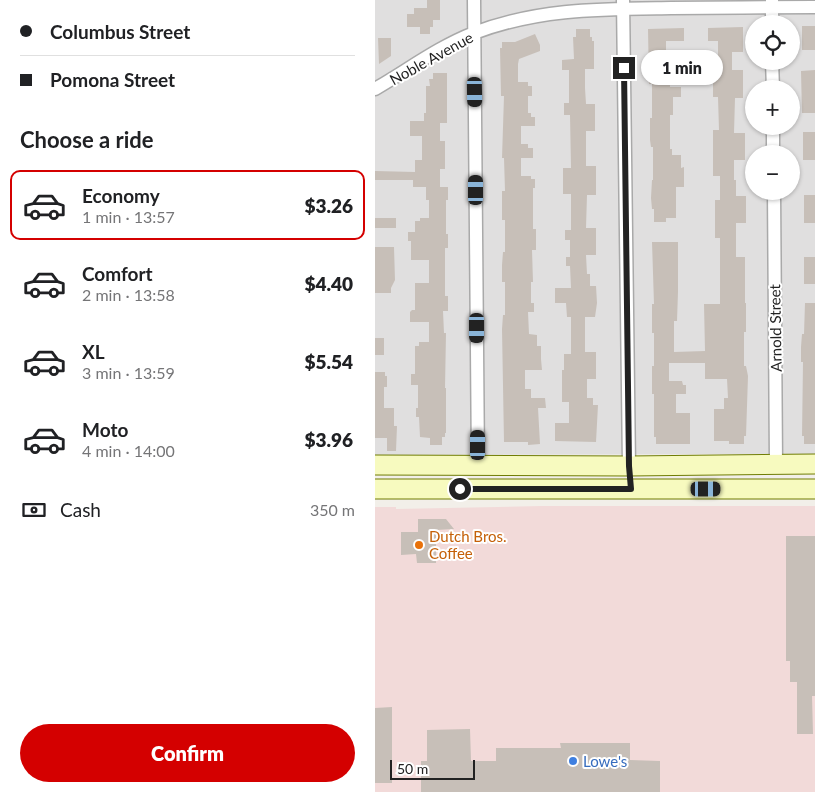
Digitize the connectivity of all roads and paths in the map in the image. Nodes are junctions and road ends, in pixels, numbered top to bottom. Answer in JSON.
{"nodes":[{"id":1,"x":474,"y":0,"type":"edge"},
{"id":2,"x":623,"y":4,"type":"edge"},
{"id":3,"x":772,"y":4,"type":"edge"},
{"id":4,"x":815,"y":7,"type":"edge"},
{"id":5,"x":474,"y":33,"type":"junction"},
{"id":6,"x":375,"y":89,"type":"edge"},
{"id":7,"x":774,"y":200,"type":"edge"},
{"id":8,"x":776,"y":464,"type":"junction"},
{"id":9,"x":815,"y":464,"type":"edge"},
{"id":10,"x":375,"y":465,"type":"edge"},
{"id":11,"x":478,"y":465,"type":"junction"},
{"id":12,"x":629,"y":466,"type":"junction"},
{"id":13,"x":375,"y":489,"type":"edge"},
{"id":14,"x":477,"y":489,"type":"junction"},
{"id":15,"x":631,"y":489,"type":"junction"},
{"id":16,"x":815,"y":489,"type":"edge"}],
"edges":[{"from":1,"to":5,"type":"street"},
{"from":2,"to":3,"type":"street","name":"Noble Avenue"},
{"from":2,"to":5,"type":"street","name":"Noble Avenue"},
{"from":2,"to":12,"type":"street"},
{"from":3,"to":4,"type":"street","name":"Noble Avenue"},
{"from":5,"to":6,"type":"street","name":"Noble Avenue"},
{"from":5,"to":11,"type":"street"},
{"from":7,"to":8,"type":"street","name":"Arnold Street"},
{"from":8,"to":9,"type":"main road"},
{"from":8,"to":12,"type":"main road"},
{"from":10,"to":11,"type":"main road"},
{"from":11,"to":12,"type":"main road"},
{"from":11,"to":14,"type":"main road"},
{"from":12,"to":15,"type":"main road"},
{"from":13,"to":14,"type":"main road"},
{"from":14,"to":15,"type":"main road"},
{"from":15,"to":16,"type":"main road"}]}
